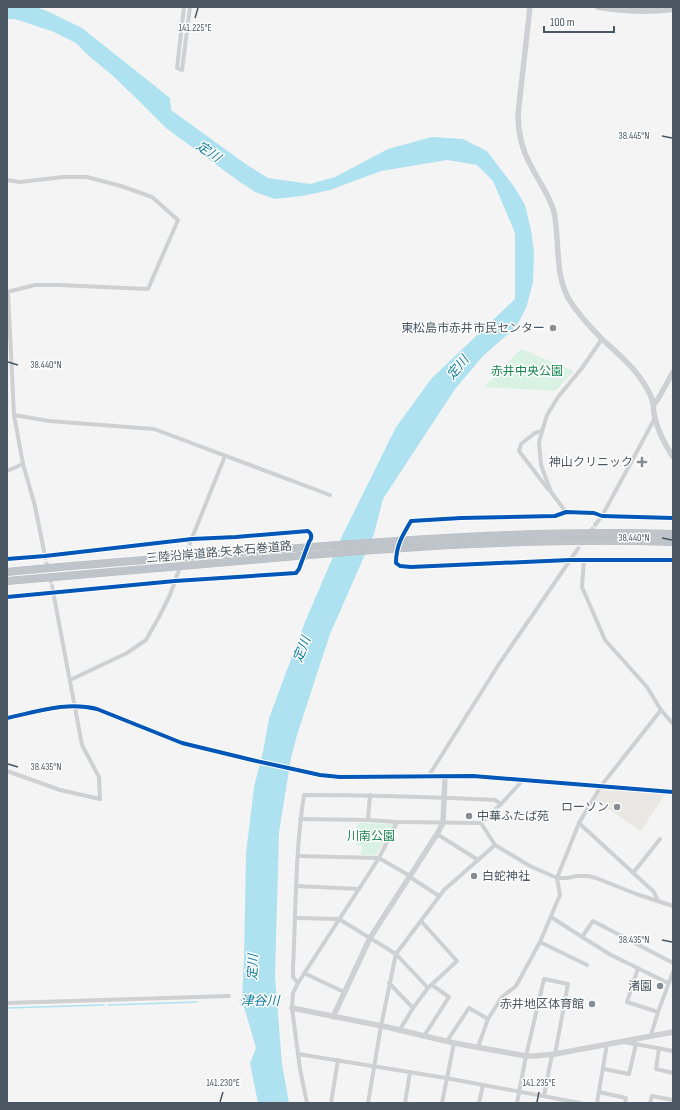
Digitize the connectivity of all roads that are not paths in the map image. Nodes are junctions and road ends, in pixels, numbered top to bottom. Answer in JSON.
{"nodes":[{"id":1,"x":184,"y":7,"type":"edge"},
{"id":2,"x":190,"y":7,"type":"edge"},
{"id":3,"x":530,"y":7,"type":"edge"},
{"id":4,"x":598,"y":7,"type":"edge"},
{"id":5,"x":662,"y":9,"type":"edge"},
{"id":6,"x":673,"y":9,"type":"edge"},
{"id":7,"x":7,"y":180,"type":"edge"},
{"id":8,"x":7,"y":292,"type":"edge"},
{"id":9,"x":602,"y":339,"type":"junction"},
{"id":10,"x":673,"y":372,"type":"edge"},
{"id":11,"x":7,"y":382,"type":"edge"},
{"id":12,"x":12,"y":383,"type":"junction"},
{"id":13,"x":654,"y":404,"type":"junction"},
{"id":14,"x":14,"y":415,"type":"junction"},
{"id":15,"x":656,"y":418,"type":"junction"},
{"id":16,"x":542,"y":431,"type":"junction"},
{"id":17,"x":225,"y":456,"type":"junction"},
{"id":18,"x":673,"y":457,"type":"edge"},
{"id":19,"x":23,"y":464,"type":"junction"},
{"id":20,"x":7,"y":471,"type":"edge"},
{"id":21,"x":551,"y":492,"type":"junction"},
{"id":22,"x":330,"y":496,"type":"dead end"},
{"id":23,"x":566,"y":512,"type":"junction"},
{"id":24,"x":602,"y":516,"type":"junction"},
{"id":25,"x":673,"y":518,"type":"edge"},
{"id":26,"x":595,"y":525,"type":"tunnel mouth"},
{"id":27,"x":673,"y":534,"type":"edge"},
{"id":28,"x":401,"y":537,"type":"junction"},
{"id":29,"x":191,"y":541,"type":"junction"},
{"id":30,"x":673,"y":542,"type":"edge"},
{"id":31,"x":310,"y":544,"type":"junction"},
{"id":32,"x":395,"y":550,"type":"junction"},
{"id":33,"x":577,"y":550,"type":"tunnel mouth"},
{"id":34,"x":45,"y":556,"type":"junction"},
{"id":35,"x":305,"y":558,"type":"junction"},
{"id":36,"x":7,"y":559,"type":"edge"},
{"id":37,"x":570,"y":560,"type":"junction"},
{"id":38,"x":584,"y":560,"type":"junction"},
{"id":39,"x":673,"y":560,"type":"edge"},
{"id":40,"x":7,"y":572,"type":"edge"},
{"id":41,"x":178,"y":572,"type":"tunnel mouth"},
{"id":42,"x":7,"y":581,"type":"edge"},
{"id":43,"x":175,"y":581,"type":"junction"},
{"id":44,"x":52,"y":586,"type":"tunnel mouth"},
{"id":45,"x":53,"y":593,"type":"junction"},
{"id":46,"x":7,"y":596,"type":"edge"},
{"id":47,"x":70,"y":680,"type":"junction"},
{"id":48,"x":74,"y":706,"type":"junction"},
{"id":49,"x":661,"y":710,"type":"junction"},
{"id":50,"x":7,"y":718,"type":"edge"},
{"id":51,"x":673,"y":724,"type":"edge"},
{"id":52,"x":7,"y":771,"type":"edge"},
{"id":53,"x":428,"y":777,"type":"junction"},
{"id":54,"x":445,"y":777,"type":"junction"},
{"id":55,"x":523,"y":780,"type":"junction"},
{"id":56,"x":601,"y":786,"type":"junction"},
{"id":57,"x":673,"y":792,"type":"edge"},
{"id":58,"x":370,"y":795,"type":"junction"},
{"id":59,"x":444,"y":798,"type":"junction"},
{"id":60,"x":501,"y":804,"type":"junction"},
{"id":61,"x":300,"y":819,"type":"junction"},
{"id":62,"x":368,"y":820,"type":"junction"},
{"id":63,"x":397,"y":822,"type":"junction"},
{"id":64,"x":443,"y":823,"type":"junction"},
{"id":65,"x":481,"y":823,"type":"junction"},
{"id":66,"x":579,"y":823,"type":"junction"},
{"id":67,"x":437,"y":834,"type":"junction"},
{"id":68,"x":660,"y":839,"type":"dead end"},
{"id":69,"x":495,"y":845,"type":"junction"},
{"id":70,"x":298,"y":856,"type":"junction"},
{"id":71,"x":379,"y":858,"type":"junction"},
{"id":72,"x":478,"y":860,"type":"junction"},
{"id":73,"x":633,"y":873,"type":"junction"},
{"id":74,"x":410,"y":876,"type":"junction"},
{"id":75,"x":557,"y":878,"type":"junction"},
{"id":76,"x":296,"y":886,"type":"junction"},
{"id":77,"x":359,"y":889,"type":"junction"},
{"id":78,"x":439,"y":896,"type":"junction"},
{"id":79,"x":659,"y":901,"type":"junction"},
{"id":80,"x":673,"y":906,"type":"edge"},
{"id":81,"x":551,"y":917,"type":"junction"},
{"id":82,"x":296,"y":918,"type":"junction"},
{"id":83,"x":339,"y":919,"type":"junction"},
{"id":84,"x":421,"y":920,"type":"junction"},
{"id":85,"x":582,"y":937,"type":"junction"},
{"id":86,"x":370,"y":938,"type":"junction"},
{"id":87,"x":540,"y":942,"type":"junction"},
{"id":88,"x":396,"y":954,"type":"junction"},
{"id":89,"x":673,"y":963,"type":"edge"},
{"id":90,"x":587,"y":965,"type":"dead end"},
{"id":91,"x":638,"y":968,"type":"junction"},
{"id":92,"x":673,"y":972,"type":"edge"},
{"id":93,"x":304,"y":973,"type":"junction"},
{"id":94,"x":298,"y":983,"type":"junction"},
{"id":95,"x":389,"y":983,"type":"junction"},
{"id":96,"x":668,"y":983,"type":"junction"},
{"id":97,"x":430,"y":986,"type":"junction"},
{"id":98,"x":344,"y":992,"type":"junction"},
{"id":99,"x":229,"y":996,"type":"dead end"},
{"id":100,"x":7,"y":1003,"type":"edge"},
{"id":101,"x":292,"y":1008,"type":"junction"},
{"id":102,"x":414,"y":1008,"type":"junction"},
{"id":103,"x":658,"y":1012,"type":"junction"},
{"id":104,"x":333,"y":1017,"type":"junction"},
{"id":105,"x":488,"y":1019,"type":"junction"},
{"id":106,"x":380,"y":1026,"type":"junction"},
{"id":107,"x":399,"y":1031,"type":"junction"},
{"id":108,"x":673,"y":1032,"type":"edge"},
{"id":109,"x":651,"y":1035,"type":"junction"},
{"id":110,"x":424,"y":1036,"type":"junction"},
{"id":111,"x":447,"y":1041,"type":"junction"},
{"id":112,"x":621,"y":1042,"type":"junction"},
{"id":113,"x":454,"y":1043,"type":"junction"},
{"id":114,"x":607,"y":1044,"type":"junction"},
{"id":115,"x":636,"y":1044,"type":"junction"},
{"id":116,"x":478,"y":1047,"type":"junction"},
{"id":117,"x":659,"y":1048,"type":"junction"},
{"id":118,"x":673,"y":1051,"type":"edge"},
{"id":119,"x":298,"y":1054,"type":"junction"},
{"id":120,"x":553,"y":1054,"type":"junction"},
{"id":121,"x":526,"y":1056,"type":"junction"},
{"id":122,"x":338,"y":1060,"type":"junction"},
{"id":123,"x":374,"y":1066,"type":"junction"},
{"id":124,"x":604,"y":1069,"type":"junction"},
{"id":125,"x":410,"y":1072,"type":"junction"},
{"id":126,"x":673,"y":1072,"type":"edge"},
{"id":127,"x":446,"y":1078,"type":"junction"},
{"id":128,"x":483,"y":1085,"type":"junction"},
{"id":129,"x":519,"y":1091,"type":"junction"},
{"id":130,"x":599,"y":1092,"type":"junction"},
{"id":131,"x":544,"y":1096,"type":"junction"},
{"id":132,"x":673,"y":1100,"type":"edge"},
{"id":133,"x":307,"y":1103,"type":"edge"},
{"id":134,"x":331,"y":1103,"type":"edge"},
{"id":135,"x":368,"y":1103,"type":"edge"},
{"id":136,"x":405,"y":1103,"type":"edge"},
{"id":137,"x":442,"y":1103,"type":"edge"},
{"id":138,"x":479,"y":1103,"type":"edge"},
{"id":139,"x":517,"y":1103,"type":"edge"},
{"id":140,"x":580,"y":1103,"type":"edge"},
{"id":141,"x":597,"y":1103,"type":"edge"},
{"id":142,"x":625,"y":1103,"type":"edge"},
{"id":143,"x":650,"y":1103,"type":"edge"}],
"edges":[{"from":1,"to":2,"type":"street"},
{"from":3,"to":9,"type":"street"},
{"from":4,"to":5,"type":"main road"},
{"from":5,"to":6,"type":"main road"},
{"from":7,"to":8,"type":"street"},
{"from":8,"to":12,"type":"street"},
{"from":9,"to":13,"type":"street"},
{"from":9,"to":16,"type":"street"},
{"from":10,"to":13,"type":"street"},
{"from":11,"to":12,"type":"street"},
{"from":12,"to":14,"type":"street"},
{"from":13,"to":15,"type":"street"},
{"from":14,"to":17,"type":"street"},
{"from":14,"to":19,"type":"street"},
{"from":15,"to":18,"type":"street"},
{"from":15,"to":24,"type":"street"},
{"from":16,"to":21,"type":"street"},
{"from":16,"to":21,"type":"street"},
{"from":17,"to":22,"type":"street"},
{"from":17,"to":29,"type":"street"},
{"from":19,"to":20,"type":"street"},
{"from":19,"to":34,"type":"street"},
{"from":21,"to":23,"type":"street"},
{"from":23,"to":24,"type":"street"},
{"from":23,"to":28,"type":"street"},
{"from":24,"to":25,"type":"street"},
{"from":24,"to":26,"type":"street"},
{"from":27,"to":28,"type":"highway","name":"三陸沿岸道路;矢本石巻道路"},
{"from":28,"to":31,"type":"highway","name":"三陸沿岸道路;矢本石巻道路"},
{"from":29,"to":31,"type":"street"},
{"from":29,"to":34,"type":"street"},
{"from":30,"to":32,"type":"highway","name":"三陸沿岸道路;矢本石巻道路"},
{"from":31,"to":40,"type":"highway","name":"三陸沿岸道路;矢本石巻道路"},
{"from":32,"to":35,"type":"highway","name":"三陸沿岸道路;矢本石巻道路"},
{"from":32,"to":37,"type":"street"},
{"from":33,"to":37,"type":"street"},
{"from":34,"to":36,"type":"street"},
{"from":35,"to":42,"type":"highway","name":"三陸沿岸道路;矢本石巻道路"},
{"from":35,"to":43,"type":"street"},
{"from":37,"to":38,"type":"street"},
{"from":37,"to":53,"type":"street"},
{"from":38,"to":39,"type":"street"},
{"from":38,"to":49,"type":"street"},
{"from":41,"to":43,"type":"street"},
{"from":43,"to":45,"type":"street"},
{"from":43,"to":47,"type":"street"},
{"from":44,"to":45,"type":"street"},
{"from":45,"to":46,"type":"street"},
{"from":45,"to":47,"type":"street"},
{"from":47,"to":48,"type":"street"},
{"from":48,"to":50,"type":"street"},
{"from":48,"to":52,"type":"street"},
{"from":48,"to":53,"type":"street"},
{"from":49,"to":51,"type":"street"},
{"from":49,"to":56,"type":"street"},
{"from":53,"to":54,"type":"street"},
{"from":54,"to":55,"type":"street"},
{"from":54,"to":59,"type":"street"},
{"from":55,"to":56,"type":"street"},
{"from":55,"to":60,"type":"street"},
{"from":56,"to":57,"type":"street"},
{"from":56,"to":66,"type":"street"},
{"from":58,"to":59,"type":"street"},
{"from":58,"to":61,"type":"street"},
{"from":58,"to":62,"type":"street"},
{"from":59,"to":60,"type":"street"},
{"from":59,"to":64,"type":"street"},
{"from":60,"to":65,"type":"street"},
{"from":61,"to":62,"type":"street"},
{"from":61,"to":70,"type":"street"},
{"from":62,"to":63,"type":"street"},
{"from":63,"to":64,"type":"street"},
{"from":63,"to":71,"type":"street"},
{"from":64,"to":65,"type":"street"},
{"from":64,"to":67,"type":"street"},
{"from":65,"to":69,"type":"street"},
{"from":66,"to":73,"type":"street"},
{"from":66,"to":75,"type":"street"},
{"from":67,"to":72,"type":"street"},
{"from":67,"to":74,"type":"street"},
{"from":68,"to":73,"type":"street"},
{"from":69,"to":72,"type":"street"},
{"from":69,"to":75,"type":"street"},
{"from":70,"to":71,"type":"street"},
{"from":70,"to":76,"type":"street"},
{"from":71,"to":74,"type":"street"},
{"from":71,"to":77,"type":"street"},
{"from":72,"to":78,"type":"street"},
{"from":73,"to":79,"type":"street"},
{"from":74,"to":78,"type":"street"},
{"from":74,"to":86,"type":"street"},
{"from":75,"to":79,"type":"street"},
{"from":75,"to":81,"type":"street"},
{"from":76,"to":77,"type":"street"},
{"from":76,"to":82,"type":"street"},
{"from":77,"to":83,"type":"street"},
{"from":78,"to":84,"type":"street"},
{"from":79,"to":80,"type":"street"},
{"from":81,"to":85,"type":"street"},
{"from":81,"to":87,"type":"street"},
{"from":82,"to":83,"type":"street"},
{"from":82,"to":94,"type":"street"},
{"from":83,"to":86,"type":"street"},
{"from":83,"to":93,"type":"street"},
{"from":84,"to":88,"type":"street"},
{"from":84,"to":97,"type":"street"},
{"from":85,"to":89,"type":"street"},
{"from":85,"to":91,"type":"street"},
{"from":86,"to":88,"type":"street"},
{"from":86,"to":98,"type":"street"},
{"from":87,"to":90,"type":"street"},
{"from":87,"to":105,"type":"street"},
{"from":88,"to":95,"type":"street"},
{"from":88,"to":97,"type":"street"},
{"from":91,"to":96,"type":"street"},
{"from":91,"to":103,"type":"street"},
{"from":92,"to":96,"type":"street"},
{"from":93,"to":94,"type":"street"},
{"from":93,"to":98,"type":"street"},
{"from":94,"to":101,"type":"street"},
{"from":95,"to":102,"type":"street"},
{"from":95,"to":106,"type":"street"},
{"from":96,"to":103,"type":"street"},
{"from":97,"to":102,"type":"street"},
{"from":97,"to":110,"type":"street"},
{"from":98,"to":104,"type":"street"},
{"from":99,"to":100,"type":"street"},
{"from":101,"to":104,"type":"street"},
{"from":101,"to":119,"type":"street"},
{"from":102,"to":107,"type":"street"},
{"from":103,"to":109,"type":"street"},
{"from":104,"to":106,"type":"street"},
{"from":105,"to":111,"type":"street"},
{"from":105,"to":116,"type":"street"},
{"from":106,"to":107,"type":"street"},
{"from":106,"to":123,"type":"street"},
{"from":107,"to":110,"type":"street"},
{"from":108,"to":109,"type":"street"},
{"from":109,"to":112,"type":"street"},
{"from":110,"to":111,"type":"street"},
{"from":111,"to":113,"type":"street"},
{"from":112,"to":114,"type":"street"},
{"from":112,"to":115,"type":"street"},
{"from":113,"to":116,"type":"street"},
{"from":113,"to":127,"type":"street"},
{"from":114,"to":120,"type":"street"},
{"from":114,"to":124,"type":"street"},
{"from":115,"to":117,"type":"street"},
{"from":115,"to":124,"type":"street"},
{"from":116,"to":121,"type":"street"},
{"from":117,"to":118,"type":"street"},
{"from":117,"to":126,"type":"street"},
{"from":119,"to":122,"type":"street"},
{"from":119,"to":133,"type":"street"},
{"from":120,"to":121,"type":"street"},
{"from":120,"to":121,"type":"street"},
{"from":120,"to":131,"type":"street"},
{"from":121,"to":129,"type":"street"},
{"from":122,"to":123,"type":"street"},
{"from":122,"to":134,"type":"street"},
{"from":123,"to":125,"type":"street"},
{"from":123,"to":135,"type":"street"},
{"from":124,"to":130,"type":"street"},
{"from":125,"to":127,"type":"street"},
{"from":125,"to":136,"type":"street"},
{"from":127,"to":128,"type":"street"},
{"from":127,"to":137,"type":"street"},
{"from":128,"to":129,"type":"street"},
{"from":128,"to":138,"type":"street"},
{"from":129,"to":131,"type":"street"},
{"from":129,"to":139,"type":"street"},
{"from":130,"to":141,"type":"street"},
{"from":130,"to":142,"type":"street"},
{"from":131,"to":140,"type":"street"},
{"from":132,"to":143,"type":"street"}]}
